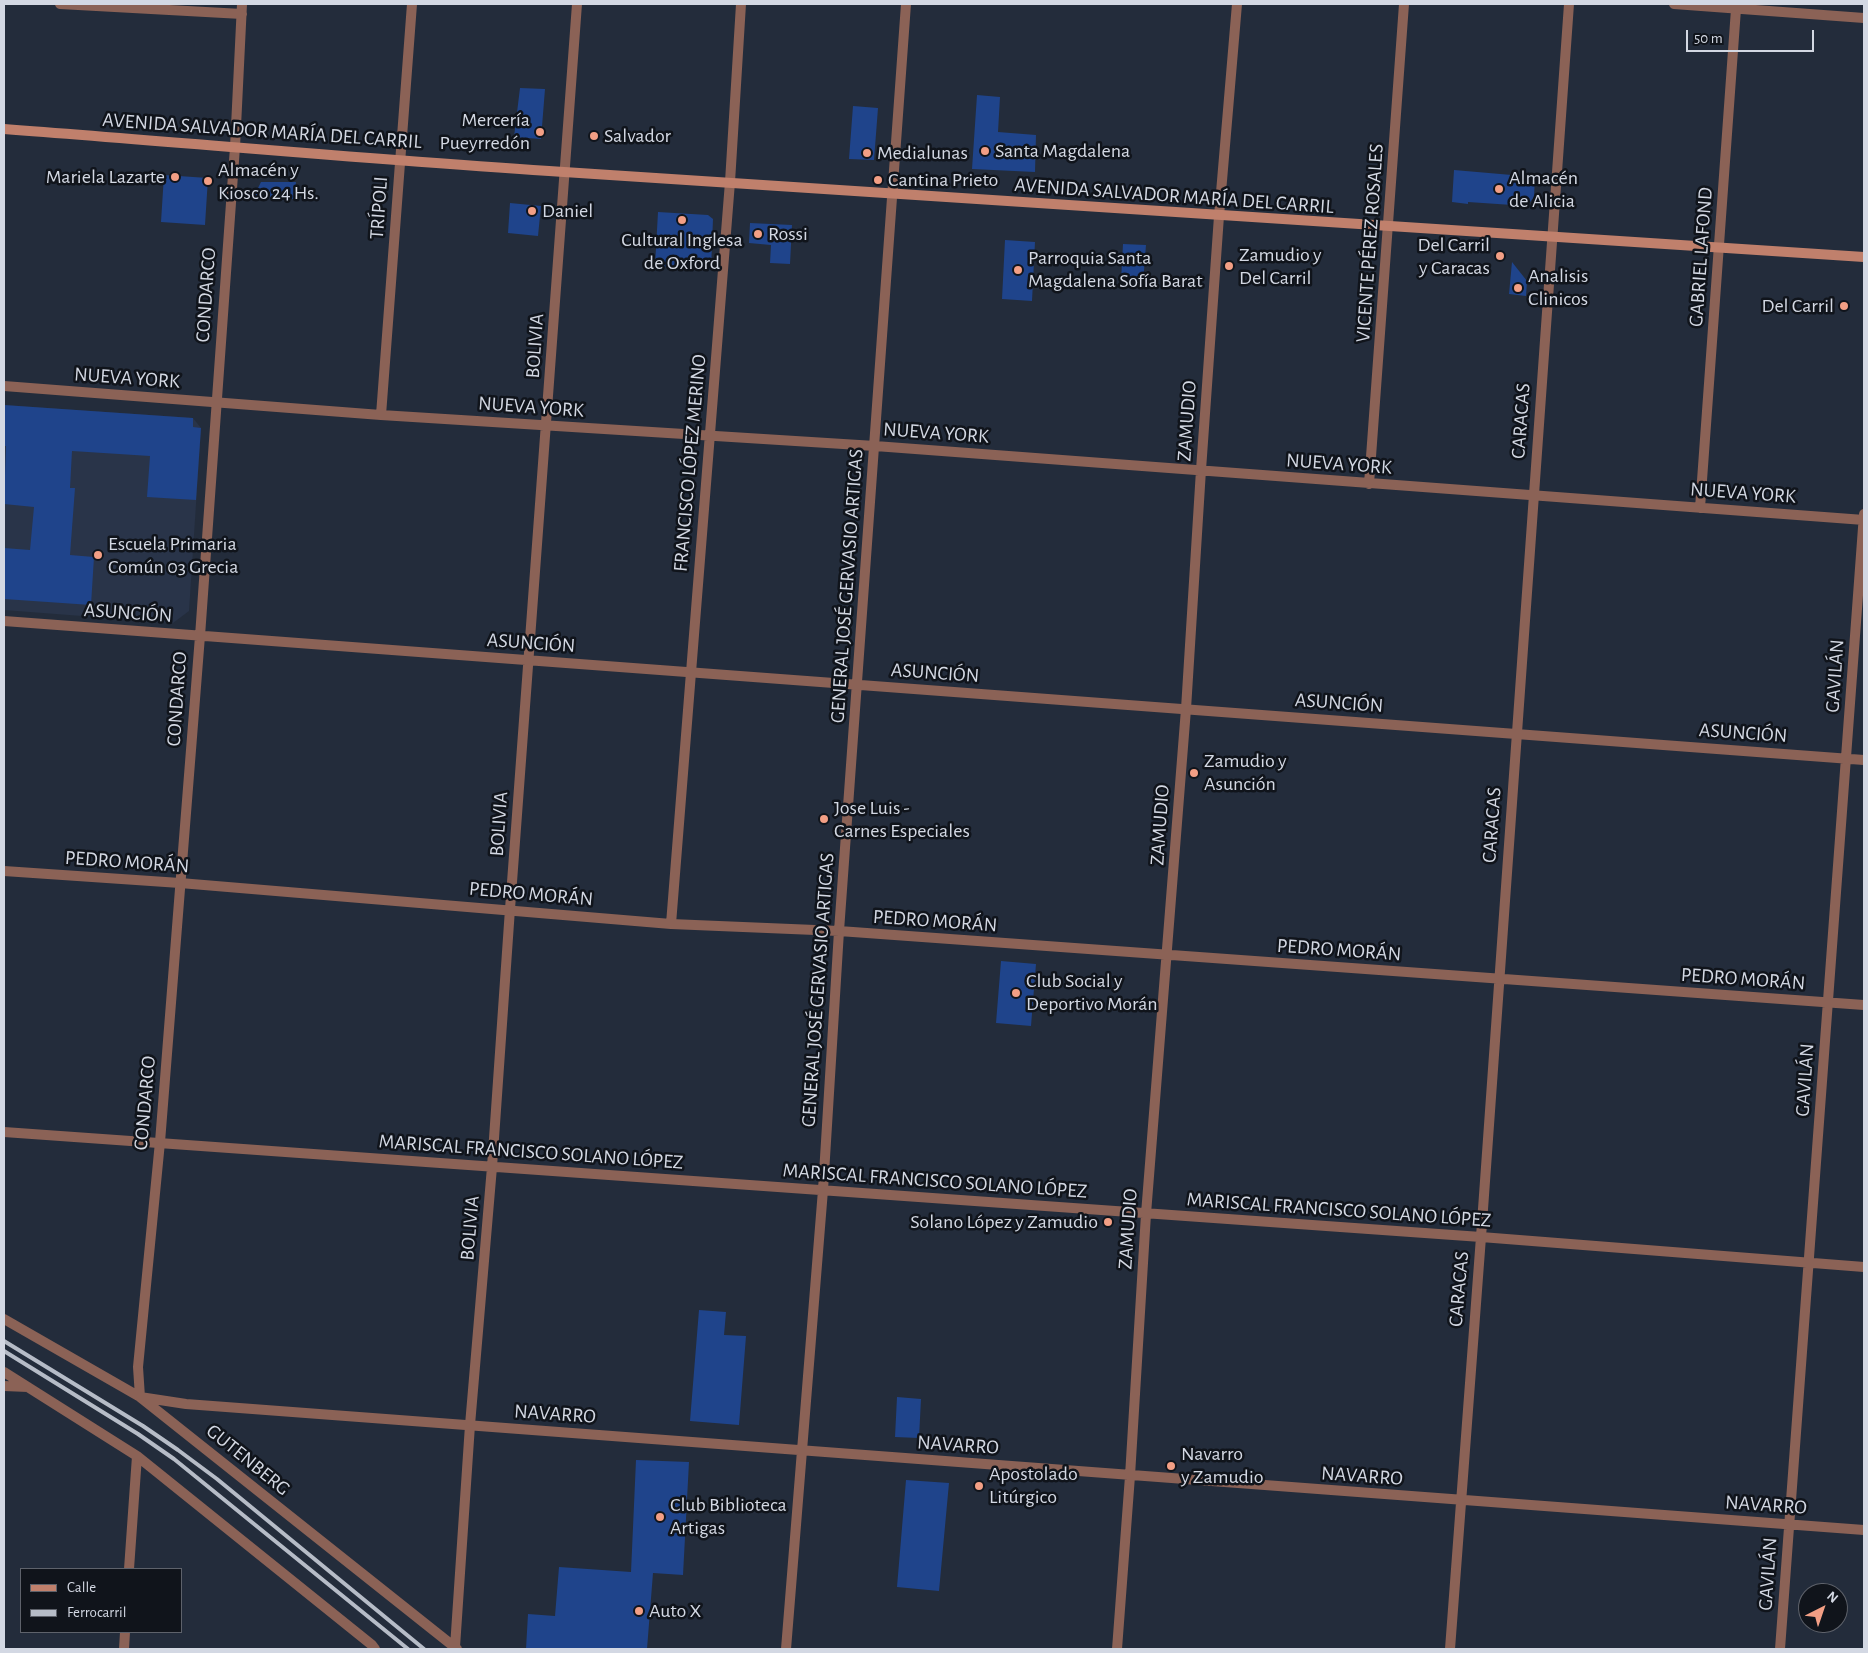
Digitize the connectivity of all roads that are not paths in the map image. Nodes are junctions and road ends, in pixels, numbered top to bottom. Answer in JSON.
{"nodes":[{"id":1,"x":60,"y":4,"type":"edge"},
{"id":2,"x":412,"y":4,"type":"edge"},
{"id":3,"x":577,"y":4,"type":"edge"},
{"id":4,"x":741,"y":4,"type":"edge"},
{"id":5,"x":906,"y":4,"type":"edge"},
{"id":6,"x":1237,"y":4,"type":"edge"},
{"id":7,"x":1404,"y":4,"type":"edge"},
{"id":8,"x":1569,"y":4,"type":"edge"},
{"id":9,"x":1674,"y":4,"type":"edge"},
{"id":10,"x":242,"y":9,"type":"edge"},
{"id":11,"x":1736,"y":9,"type":"junction"},
{"id":12,"x":1864,"y":18,"type":"edge"},
{"id":13,"x":4,"y":129,"type":"edge"},
{"id":14,"x":235,"y":147,"type":"junction"},
{"id":15,"x":400,"y":160,"type":"junction"},
{"id":16,"x":564,"y":172,"type":"junction"},
{"id":17,"x":730,"y":182,"type":"junction"},
{"id":18,"x":894,"y":195,"type":"junction"},
{"id":19,"x":1219,"y":216,"type":"junction"},
{"id":20,"x":1389,"y":227,"type":"junction"},
{"id":21,"x":1552,"y":238,"type":"junction"},
{"id":22,"x":1720,"y":248,"type":"junction"},
{"id":23,"x":1864,"y":257,"type":"edge"},
{"id":24,"x":4,"y":386,"type":"edge"},
{"id":25,"x":215,"y":402,"type":"junction"},
{"id":26,"x":381,"y":415,"type":"junction"},
{"id":27,"x":547,"y":426,"type":"junction"},
{"id":28,"x":710,"y":435,"type":"junction"},
{"id":29,"x":875,"y":446,"type":"junction"},
{"id":30,"x":1201,"y":470,"type":"junction"},
{"id":31,"x":1369,"y":484,"type":"junction"},
{"id":32,"x":1533,"y":494,"type":"junction"},
{"id":33,"x":1700,"y":508,"type":"junction"},
{"id":34,"x":1864,"y":514,"type":"edge"},
{"id":35,"x":1864,"y":520,"type":"edge"},
{"id":36,"x":4,"y":621,"type":"edge"},
{"id":37,"x":200,"y":636,"type":"junction"},
{"id":38,"x":529,"y":660,"type":"junction"},
{"id":39,"x":690,"y":672,"type":"junction"},
{"id":40,"x":857,"y":685,"type":"junction"},
{"id":41,"x":1186,"y":709,"type":"junction"},
{"id":42,"x":1516,"y":734,"type":"junction"},
{"id":43,"x":1846,"y":758,"type":"junction"},
{"id":44,"x":1864,"y":760,"type":"edge"},
{"id":45,"x":4,"y":871,"type":"edge"},
{"id":46,"x":180,"y":883,"type":"junction"},
{"id":47,"x":510,"y":909,"type":"junction"},
{"id":48,"x":670,"y":924,"type":"junction"},
{"id":49,"x":839,"y":931,"type":"junction"},
{"id":50,"x":1168,"y":956,"type":"junction"},
{"id":51,"x":1499,"y":979,"type":"junction"},
{"id":52,"x":1829,"y":1003,"type":"junction"},
{"id":53,"x":1864,"y":1005,"type":"edge"},
{"id":54,"x":4,"y":1132,"type":"edge"},
{"id":55,"x":160,"y":1142,"type":"junction"},
{"id":56,"x":492,"y":1167,"type":"junction"},
{"id":57,"x":823,"y":1190,"type":"junction"},
{"id":58,"x":1146,"y":1214,"type":"junction"},
{"id":59,"x":1481,"y":1237,"type":"junction"},
{"id":60,"x":1809,"y":1263,"type":"junction"},
{"id":61,"x":1864,"y":1267,"type":"edge"},
{"id":62,"x":4,"y":1319,"type":"edge"},
{"id":63,"x":4,"y":1372,"type":"edge"},
{"id":64,"x":4,"y":1386,"type":"edge"},
{"id":65,"x":30,"y":1388,"type":"junction"},
{"id":66,"x":140,"y":1397,"type":"junction"},
{"id":67,"x":470,"y":1425,"type":"junction"},
{"id":68,"x":802,"y":1451,"type":"junction"},
{"id":69,"x":136,"y":1456,"type":"junction"},
{"id":70,"x":1130,"y":1476,"type":"junction"},
{"id":71,"x":1460,"y":1501,"type":"junction"},
{"id":72,"x":1789,"y":1525,"type":"junction"},
{"id":73,"x":1864,"y":1530,"type":"edge"},
{"id":74,"x":129,"y":1568,"type":"edge"},
{"id":75,"x":126,"y":1633,"type":"edge"},
{"id":76,"x":456,"y":1648,"type":"edge"},
{"id":77,"x":124,"y":1649,"type":"edge"},
{"id":78,"x":375,"y":1649,"type":"edge"},
{"id":79,"x":786,"y":1649,"type":"edge"},
{"id":80,"x":1117,"y":1649,"type":"edge"},
{"id":81,"x":1450,"y":1649,"type":"edge"},
{"id":82,"x":1780,"y":1649,"type":"edge"}],
"edges":[{"from":1,"to":10,"type":"street"},
{"from":2,"to":15,"type":"street","name":"TRÍPOLI"},
{"from":3,"to":16,"type":"street","name":"BOLIVIA"},
{"from":4,"to":17,"type":"street","name":"FRANCISCO LÓPEZ MERINO"},
{"from":5,"to":18,"type":"street","name":"GENERAL JOSÉ GERVASIO ARTIGAS"},
{"from":6,"to":19,"type":"street","name":"ZAMUDIO"},
{"from":7,"to":20,"type":"street","name":"VICENTE PÉREZ ROSALES"},
{"from":8,"to":21,"type":"street","name":"CARACAS"},
{"from":9,"to":11,"type":"street"},
{"from":10,"to":14,"type":"street","name":"CONDARCO"},
{"from":11,"to":12,"type":"street"},
{"from":11,"to":22,"type":"street","name":"GABRIEL LAFOND"},
{"from":13,"to":14,"type":"main road","name":"AVENIDA SALVADOR MARÍA DEL CARRIL"},
{"from":14,"to":15,"type":"main road","name":"AVENIDA SALVADOR MARÍA DEL CARRIL"},
{"from":14,"to":25,"type":"street","name":"CONDARCO"},
{"from":15,"to":16,"type":"main road","name":"AVENIDA SALVADOR MARÍA DEL CARRIL"},
{"from":15,"to":26,"type":"street","name":"TRÍPOLI"},
{"from":16,"to":17,"type":"main road","name":"AVENIDA SALVADOR MARÍA DEL CARRIL"},
{"from":16,"to":27,"type":"street","name":"BOLIVIA"},
{"from":17,"to":18,"type":"main road","name":"AVENIDA SALVADOR MARÍA DEL CARRIL"},
{"from":17,"to":28,"type":"street","name":"FRANCISCO LÓPEZ MERINO"},
{"from":18,"to":19,"type":"main road","name":"AVENIDA SALVADOR MARÍA DEL CARRIL"},
{"from":18,"to":29,"type":"street","name":"GENERAL JOSÉ GERVASIO ARTIGAS"},
{"from":19,"to":20,"type":"main road","name":"AVENIDA SALVADOR MARÍA DEL CARRIL"},
{"from":19,"to":30,"type":"street","name":"ZAMUDIO"},
{"from":20,"to":21,"type":"main road","name":"AVENIDA SALVADOR MARÍA DEL CARRIL"},
{"from":20,"to":31,"type":"street","name":"VICENTE PÉREZ ROSALES"},
{"from":21,"to":22,"type":"main road","name":"AVENIDA SALVADOR MARÍA DEL CARRIL"},
{"from":21,"to":32,"type":"street","name":"CARACAS"},
{"from":22,"to":23,"type":"main road","name":"AVENIDA SALVADOR MARÍA DEL CARRIL"},
{"from":22,"to":33,"type":"street","name":"GABRIEL LAFOND"},
{"from":24,"to":25,"type":"street","name":"NUEVA YORK"},
{"from":25,"to":26,"type":"street","name":"NUEVA YORK"},
{"from":25,"to":37,"type":"street","name":"CONDARCO"},
{"from":26,"to":27,"type":"street","name":"NUEVA YORK"},
{"from":27,"to":28,"type":"street","name":"NUEVA YORK"},
{"from":27,"to":38,"type":"street","name":"BOLIVIA"},
{"from":28,"to":29,"type":"street","name":"NUEVA YORK"},
{"from":28,"to":39,"type":"street","name":"FRANCISCO LÓPEZ MERINO"},
{"from":29,"to":30,"type":"street","name":"NUEVA YORK"},
{"from":29,"to":40,"type":"street","name":"GENERAL JOSÉ GERVASIO ARTIGAS"},
{"from":30,"to":31,"type":"street","name":"NUEVA YORK"},
{"from":30,"to":41,"type":"street","name":"ZAMUDIO"},
{"from":31,"to":32,"type":"street","name":"NUEVA YORK"},
{"from":32,"to":33,"type":"street","name":"NUEVA YORK"},
{"from":32,"to":42,"type":"street","name":"CARACAS"},
{"from":33,"to":35,"type":"street","name":"NUEVA YORK"},
{"from":34,"to":35,"type":"street","name":"GAVILÁN"},
{"from":35,"to":43,"type":"street","name":"GAVILÁN"},
{"from":36,"to":37,"type":"street","name":"ASUNCIÓN"},
{"from":37,"to":38,"type":"street","name":"ASUNCIÓN"},
{"from":37,"to":46,"type":"street","name":"CONDARCO"},
{"from":38,"to":39,"type":"street","name":"ASUNCIÓN"},
{"from":38,"to":47,"type":"street","name":"BOLIVIA"},
{"from":39,"to":40,"type":"street","name":"ASUNCIÓN"},
{"from":39,"to":48,"type":"street","name":"FRANCISCO LÓPEZ MERINO"},
{"from":40,"to":41,"type":"street","name":"ASUNCIÓN"},
{"from":40,"to":49,"type":"street","name":"GENERAL JOSÉ GERVASIO ARTIGAS"},
{"from":41,"to":42,"type":"street","name":"ASUNCIÓN"},
{"from":41,"to":50,"type":"street","name":"ZAMUDIO"},
{"from":42,"to":43,"type":"street","name":"ASUNCIÓN"},
{"from":42,"to":51,"type":"street","name":"CARACAS"},
{"from":43,"to":44,"type":"street","name":"ASUNCIÓN"},
{"from":43,"to":52,"type":"street","name":"GAVILÁN"},
{"from":45,"to":46,"type":"street","name":"PEDRO MORÁN"},
{"from":46,"to":47,"type":"street","name":"PEDRO MORÁN"},
{"from":46,"to":55,"type":"street","name":"CONDARCO"},
{"from":47,"to":48,"type":"street","name":"PEDRO MORÁN"},
{"from":47,"to":56,"type":"street","name":"BOLIVIA"},
{"from":48,"to":49,"type":"street","name":"PEDRO MORÁN"},
{"from":49,"to":50,"type":"street","name":"PEDRO MORÁN"},
{"from":49,"to":57,"type":"street","name":"GENERAL JOSÉ GERVASIO ARTIGAS"},
{"from":50,"to":51,"type":"street","name":"PEDRO MORÁN"},
{"from":50,"to":58,"type":"street","name":"ZAMUDIO"},
{"from":51,"to":52,"type":"street","name":"PEDRO MORÁN"},
{"from":51,"to":59,"type":"street","name":"CARACAS"},
{"from":52,"to":53,"type":"street","name":"PEDRO MORÁN"},
{"from":52,"to":60,"type":"street","name":"GAVILÁN"},
{"from":54,"to":55,"type":"street","name":"MARISCAL FRANCISCO SOLANO LÓPEZ"},
{"from":55,"to":56,"type":"street","name":"MARISCAL FRANCISCO SOLANO LÓPEZ"},
{"from":55,"to":66,"type":"street","name":"CONDARCO"},
{"from":56,"to":57,"type":"street","name":"MARISCAL FRANCISCO SOLANO LÓPEZ"},
{"from":56,"to":67,"type":"street","name":"BOLIVIA"},
{"from":57,"to":58,"type":"street","name":"MARISCAL FRANCISCO SOLANO LÓPEZ"},
{"from":57,"to":68,"type":"street","name":"GENERAL JOSÉ GERVASIO ARTIGAS"},
{"from":58,"to":59,"type":"street","name":"MARISCAL FRANCISCO SOLANO LÓPEZ"},
{"from":58,"to":70,"type":"street","name":"ZAMUDIO"},
{"from":59,"to":60,"type":"street","name":"MARISCAL FRANCISCO SOLANO LÓPEZ"},
{"from":59,"to":71,"type":"street","name":"CARACAS"},
{"from":60,"to":61,"type":"street","name":"MARISCAL FRANCISCO SOLANO LÓPEZ"},
{"from":60,"to":72,"type":"street","name":"GAVILÁN"},
{"from":62,"to":66,"type":"street","name":"GUTENBERG"},
{"from":63,"to":65,"type":"street"},
{"from":64,"to":65,"type":"street"},
{"from":65,"to":69,"type":"street"},
{"from":66,"to":67,"type":"street","name":"NAVARRO"},
{"from":66,"to":76,"type":"street","name":"GUTENBERG"},
{"from":67,"to":68,"type":"street","name":"NAVARRO"},
{"from":67,"to":76,"type":"street","name":"BOLIVIA"},
{"from":68,"to":70,"type":"street","name":"NAVARRO"},
{"from":68,"to":79,"type":"street","name":"GENERAL JOSÉ GERVASIO ARTIGAS"},
{"from":69,"to":74,"type":"street"},
{"from":69,"to":78,"type":"street"},
{"from":70,"to":71,"type":"street","name":"NAVARRO"},
{"from":70,"to":80,"type":"street","name":"ZAMUDIO"},
{"from":71,"to":72,"type":"street","name":"NAVARRO"},
{"from":71,"to":81,"type":"street","name":"CARACAS"},
{"from":72,"to":73,"type":"street","name":"NAVARRO"},
{"from":72,"to":82,"type":"street","name":"GAVILÁN"},
{"from":75,"to":77,"type":"street"}]}
